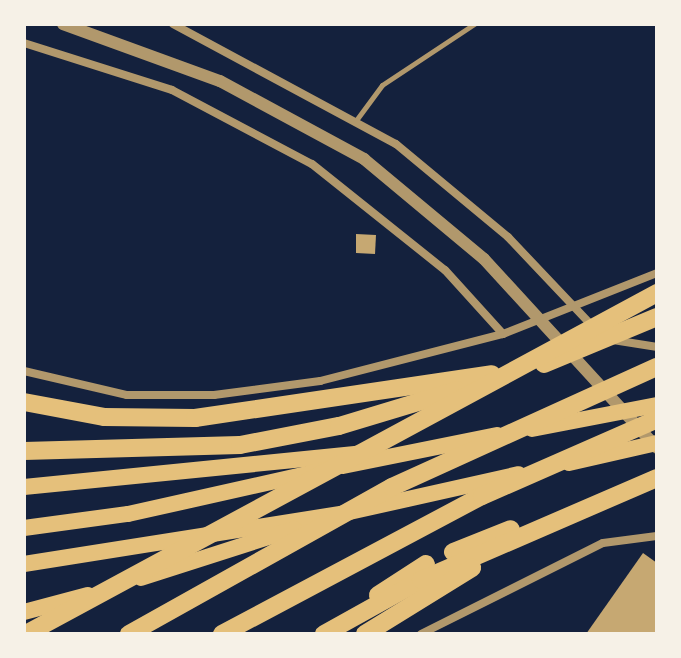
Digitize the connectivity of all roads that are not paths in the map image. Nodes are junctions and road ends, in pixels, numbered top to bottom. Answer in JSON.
{"nodes":[{"id":1,"x":63,"y":24,"type":"edge"},
{"id":2,"x":173,"y":24,"type":"edge"},
{"id":3,"x":474,"y":24,"type":"edge"},
{"id":4,"x":24,"y":43,"type":"edge"},
{"id":5,"x":357,"y":119,"type":"junction"},
{"id":6,"x":657,"y":273,"type":"edge"},
{"id":7,"x":657,"y":293,"type":"edge"},
{"id":8,"x":576,"y":308,"type":"junction"},
{"id":9,"x":657,"y":317,"type":"edge"},
{"id":10,"x":503,"y":334,"type":"junction"},
{"id":11,"x":657,"y":347,"type":"edge"},
{"id":12,"x":551,"y":362,"type":"junction"},
{"id":13,"x":657,"y":367,"type":"edge"},
{"id":14,"x":24,"y":371,"type":"edge"},
{"id":15,"x":24,"y":402,"type":"edge"},
{"id":16,"x":657,"y":405,"type":"edge"},
{"id":17,"x":657,"y":419,"type":"edge"},
{"id":18,"x":446,"y":445,"type":"junction"},
{"id":19,"x":657,"y":446,"type":"edge"},
{"id":20,"x":24,"y":451,"type":"edge"},
{"id":21,"x":657,"y":478,"type":"edge"},
{"id":22,"x":24,"y":487,"type":"edge"},
{"id":23,"x":657,"y":491,"type":"edge"},
{"id":24,"x":345,"y":513,"type":"junction"},
{"id":25,"x":555,"y":522,"type":"junction"},
{"id":26,"x":24,"y":528,"type":"edge"},
{"id":27,"x":657,"y":536,"type":"edge"},
{"id":28,"x":24,"y":564,"type":"edge"},
{"id":29,"x":24,"y":612,"type":"edge"},
{"id":30,"x":24,"y":621,"type":"edge"},
{"id":31,"x":27,"y":634,"type":"edge"},
{"id":32,"x":129,"y":634,"type":"edge"},
{"id":33,"x":222,"y":634,"type":"edge"},
{"id":34,"x":324,"y":634,"type":"edge"},
{"id":35,"x":335,"y":634,"type":"edge"},
{"id":36,"x":365,"y":634,"type":"edge"},
{"id":37,"x":421,"y":634,"type":"edge"}],
"edges":[{"from":1,"to":19,"type":"street"},
{"from":2,"to":5,"type":"street"},
{"from":3,"to":5,"type":"lane"},
{"from":4,"to":10,"type":"street"},
{"from":5,"to":8,"type":"street"},
{"from":6,"to":8,"type":"street"},
{"from":7,"to":31,"type":"highway"},
{"from":8,"to":10,"type":"street"},
{"from":8,"to":11,"type":"street"},
{"from":9,"to":12,"type":"highway"},
{"from":10,"to":14,"type":"street"},
{"from":12,"to":15,"type":"highway"},
{"from":12,"to":20,"type":"highway"},
{"from":13,"to":32,"type":"highway"},
{"from":16,"to":18,"type":"highway"},
{"from":17,"to":33,"type":"highway"},
{"from":18,"to":22,"type":"highway"},
{"from":18,"to":26,"type":"highway"},
{"from":19,"to":24,"type":"highway"},
{"from":21,"to":25,"type":"highway"},
{"from":23,"to":35,"type":"highway"},
{"from":24,"to":28,"type":"highway"},
{"from":24,"to":29,"type":"highway"},
{"from":25,"to":34,"type":"highway"},
{"from":25,"to":36,"type":"highway"},
{"from":27,"to":37,"type":"street"},
{"from":30,"to":31,"type":"highway"}]}
